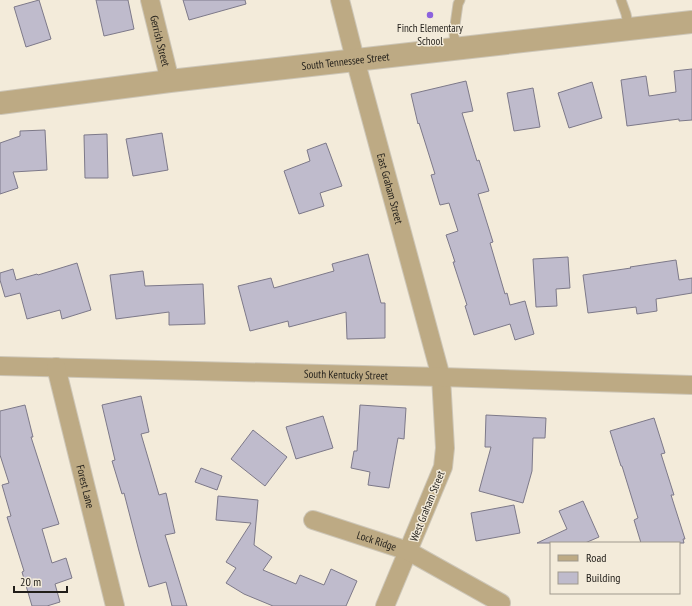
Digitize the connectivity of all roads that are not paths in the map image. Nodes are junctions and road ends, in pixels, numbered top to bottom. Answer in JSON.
{"nodes":[{"id":1,"x":150,"y":0,"type":"edge"},
{"id":2,"x":340,"y":0,"type":"edge"},
{"id":3,"x":460,"y":0,"type":"edge"},
{"id":4,"x":621,"y":0,"type":"edge"},
{"id":5,"x":692,"y":22,"type":"edge"},
{"id":6,"x":629,"y":28,"type":"junction"},
{"id":7,"x":455,"y":48,"type":"junction"},
{"id":8,"x":355,"y":59,"type":"junction"},
{"id":9,"x":170,"y":81,"type":"junction"},
{"id":10,"x":0,"y":103,"type":"edge"},
{"id":11,"x":0,"y":366,"type":"edge"},
{"id":12,"x":56,"y":367,"type":"junction"},
{"id":13,"x":441,"y":377,"type":"junction"},
{"id":14,"x":692,"y":385,"type":"edge"},
{"id":15,"x":313,"y":520,"type":"dead end"},
{"id":16,"x":408,"y":551,"type":"junction"},
{"id":17,"x":501,"y":603,"type":"dead end"},
{"id":18,"x":114,"y":606,"type":"edge"},
{"id":19,"x":385,"y":606,"type":"edge"}],
"edges":[{"from":1,"to":9,"type":"street","name":"Gerrish Street"},
{"from":2,"to":8,"type":"street","name":"East Graham Street"},
{"from":3,"to":7,"type":"lane"},
{"from":4,"to":6,"type":"lane"},
{"from":5,"to":6,"type":"street","name":"South Tennessee Street"},
{"from":6,"to":7,"type":"street","name":"South Tennessee Street"},
{"from":7,"to":8,"type":"street","name":"South Tennessee Street"},
{"from":8,"to":9,"type":"street","name":"South Tennessee Street"},
{"from":8,"to":13,"type":"street","name":"East Graham Street"},
{"from":9,"to":10,"type":"street","name":"South Tennessee Street"},
{"from":11,"to":12,"type":"street","name":"South Kentucky Street"},
{"from":12,"to":13,"type":"street","name":"South Kentucky Street"},
{"from":12,"to":18,"type":"street","name":"Forest Lane"},
{"from":13,"to":14,"type":"street","name":"South Kentucky Street"},
{"from":13,"to":16,"type":"street","name":"West Graham Street"},
{"from":15,"to":16,"type":"street","name":"Lock Ridge"},
{"from":16,"to":17,"type":"street","name":"Lock Ridge"},
{"from":16,"to":19,"type":"street","name":"West Graham Street"}]}
